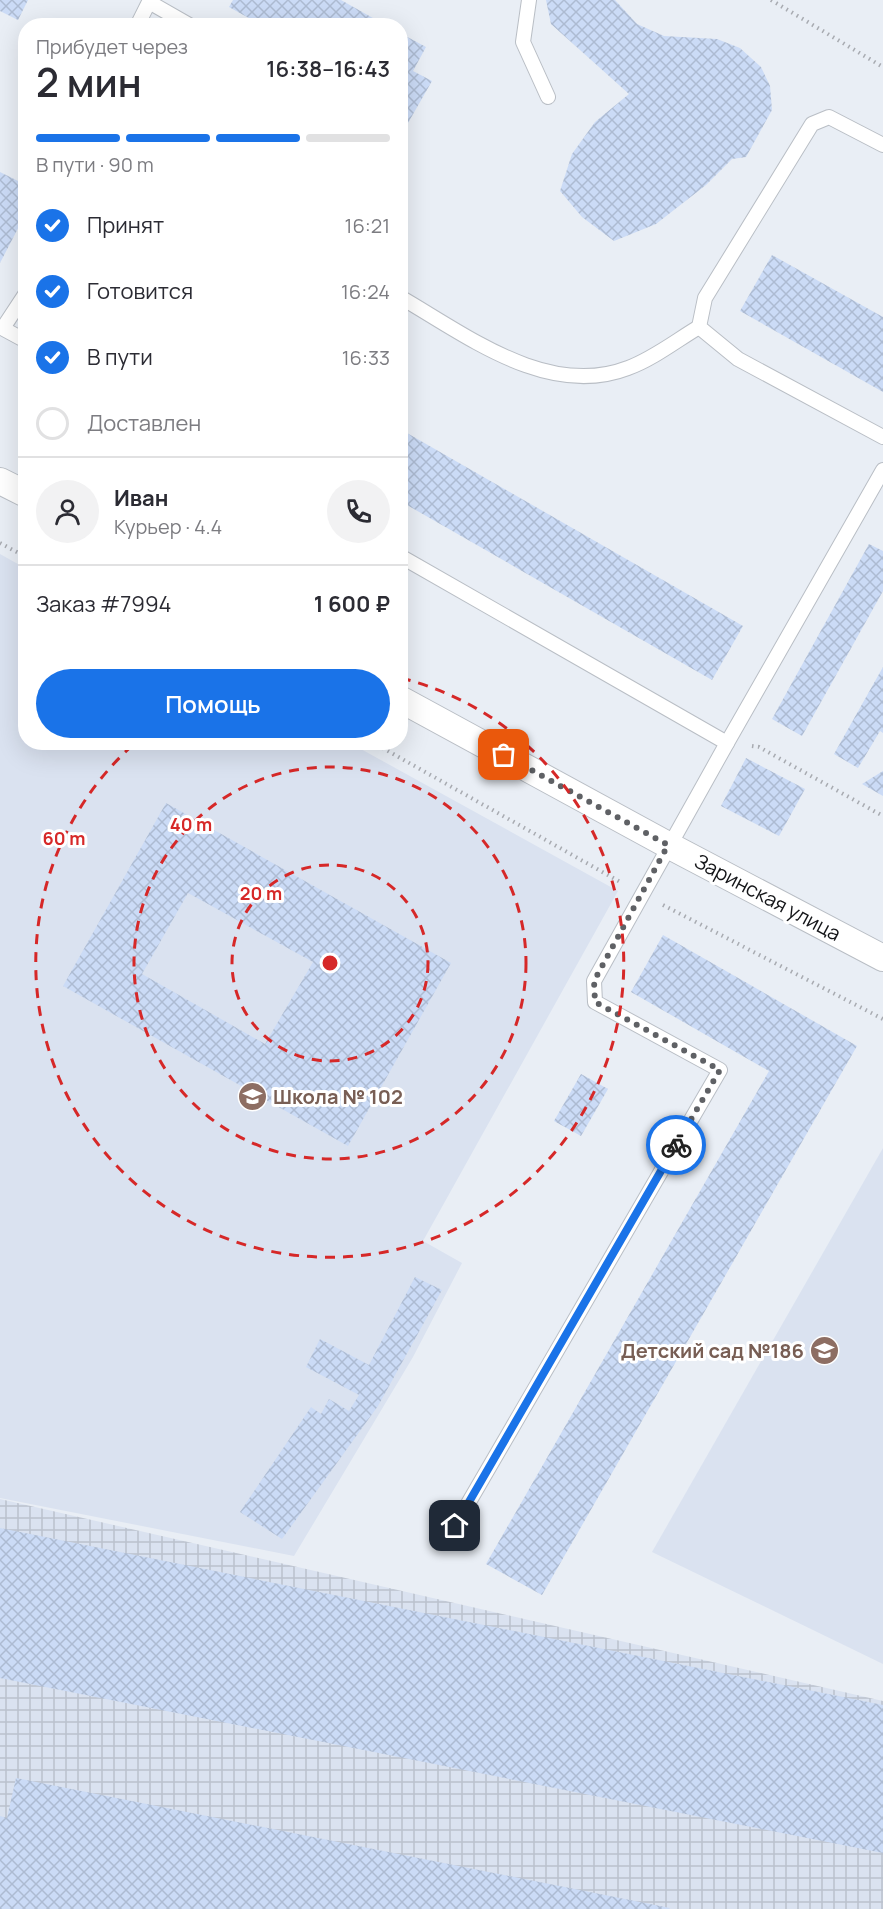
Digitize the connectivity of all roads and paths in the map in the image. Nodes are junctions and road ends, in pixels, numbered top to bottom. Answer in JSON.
{"nodes":[{"id":1,"x":529,"y":0,"type":"edge"},
{"id":2,"x":771,"y":0,"type":"edge"},
{"id":3,"x":141,"y":18,"type":"edge"},
{"id":4,"x":177,"y":18,"type":"edge"},
{"id":5,"x":883,"y":67,"type":"edge"},
{"id":6,"x":548,"y":97,"type":"dead end"},
{"id":7,"x":883,"y":145,"type":"edge"},
{"id":8,"x":408,"y":301,"type":"edge"},
{"id":9,"x":18,"y":304,"type":"edge"},
{"id":10,"x":699,"y":327,"type":"junction"},
{"id":11,"x":1,"y":328,"type":"edge"},
{"id":12,"x":18,"y":337,"type":"edge"},
{"id":13,"x":883,"y":437,"type":"edge"},
{"id":14,"x":883,"y":470,"type":"edge"},
{"id":15,"x":0,"y":481,"type":"edge"},
{"id":16,"x":18,"y":490,"type":"edge"},
{"id":17,"x":0,"y":543,"type":"edge"},
{"id":18,"x":18,"y":553,"type":"edge"},
{"id":19,"x":408,"y":561,"type":"edge"},
{"id":20,"x":408,"y":703,"type":"edge"},
{"id":21,"x":727,"y":743,"type":"junction"},
{"id":22,"x":883,"y":816,"type":"edge"},
{"id":23,"x":668,"y":845,"type":"junction"},
{"id":24,"x":883,"y":958,"type":"edge"},
{"id":25,"x":455,"y":1526,"type":"dead end"}],
"edges":[{"from":1,"to":6,"type":"lane"},
{"from":2,"to":5,"type":"path"},
{"from":3,"to":4,"type":"lane"},
{"from":7,"to":10,"type":"lane"},
{"from":8,"to":10,"type":"lane"},
{"from":9,"to":11,"type":"lane"},
{"from":10,"to":13,"type":"lane"},
{"from":11,"to":12,"type":"lane"},
{"from":14,"to":21,"type":"lane"},
{"from":15,"to":16,"type":"street"},
{"from":17,"to":18,"type":"path"},
{"from":19,"to":21,"type":"lane"},
{"from":20,"to":23,"type":"street","name":"Заринская улица"},
{"from":21,"to":22,"type":"path"},
{"from":21,"to":23,"type":"lane"},
{"from":23,"to":24,"type":"street","name":"Заринская улица"},
{"from":23,"to":25,"type":"lane"}]}
